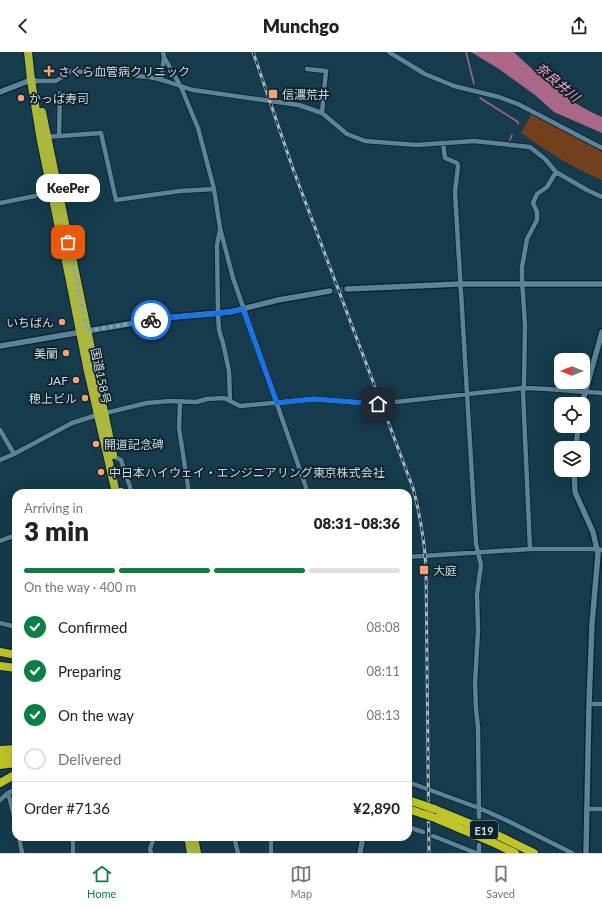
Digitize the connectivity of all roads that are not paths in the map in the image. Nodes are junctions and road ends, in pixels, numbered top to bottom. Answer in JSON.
{"nodes":[{"id":1,"x":28,"y":52,"type":"edge"},
{"id":2,"x":33,"y":52,"type":"edge"},
{"id":3,"x":389,"y":52,"type":"edge"},
{"id":4,"x":164,"y":54,"type":"edge"},
{"id":5,"x":307,"y":69,"type":"dead end"},
{"id":6,"x":161,"y":79,"type":"junction"},
{"id":7,"x":34,"y":80,"type":"junction"},
{"id":8,"x":181,"y":87,"type":"junction"},
{"id":9,"x":0,"y":92,"type":"edge"},
{"id":10,"x":60,"y":93,"type":"dead end"},
{"id":11,"x":322,"y":113,"type":"junction"},
{"id":12,"x":58,"y":136,"type":"junction"},
{"id":13,"x":46,"y":137,"type":"junction"},
{"id":14,"x":443,"y":143,"type":"junction"},
{"id":15,"x":602,"y":148,"type":"edge"},
{"id":16,"x":556,"y":172,"type":"junction"},
{"id":17,"x":214,"y":189,"type":"junction"},
{"id":18,"x":35,"y":196,"type":"dead end"},
{"id":19,"x":602,"y":197,"type":"edge"},
{"id":20,"x":0,"y":203,"type":"edge"},
{"id":21,"x":220,"y":228,"type":"junction"},
{"id":22,"x":522,"y":283,"type":"junction"},
{"id":23,"x":460,"y":284,"type":"junction"},
{"id":24,"x":602,"y":284,"type":"edge"},
{"id":25,"x":347,"y":290,"type":"tunnel mouth"},
{"id":26,"x":330,"y":291,"type":"tunnel mouth"},
{"id":27,"x":243,"y":309,"type":"junction"},
{"id":28,"x":218,"y":314,"type":"junction"},
{"id":29,"x":83,"y":332,"type":"junction"},
{"id":30,"x":602,"y":332,"type":"edge"},
{"id":31,"x":0,"y":346,"type":"edge"},
{"id":32,"x":523,"y":388,"type":"junction"},
{"id":33,"x":585,"y":392,"type":"junction"},
{"id":34,"x":602,"y":392,"type":"edge"},
{"id":35,"x":467,"y":394,"type":"junction"},
{"id":36,"x":584,"y":397,"type":"edge"},
{"id":37,"x":230,"y":401,"type":"junction"},
{"id":38,"x":180,"y":402,"type":"junction"},
{"id":39,"x":277,"y":403,"type":"junction"},
{"id":40,"x":386,"y":403,"type":"dead end"},
{"id":41,"x":378,"y":404,"type":"dead end"},
{"id":42,"x":100,"y":414,"type":"junction"},
{"id":43,"x":0,"y":430,"type":"edge"},
{"id":44,"x":14,"y":454,"type":"junction"},
{"id":45,"x":113,"y":456,"type":"junction"},
{"id":46,"x":0,"y":460,"type":"edge"},
{"id":47,"x":574,"y":477,"type":"edge"},
{"id":48,"x":119,"y":489,"type":"edge"},
{"id":49,"x":119,"y":489,"type":"edge"},
{"id":50,"x":131,"y":489,"type":"edge"},
{"id":51,"x":189,"y":489,"type":"edge"},
{"id":52,"x":307,"y":489,"type":"edge"},
{"id":53,"x":12,"y":536,"type":"edge"},
{"id":54,"x":0,"y":541,"type":"edge"},
{"id":55,"x":530,"y":549,"type":"junction"},
{"id":56,"x":600,"y":549,"type":"edge"},
{"id":57,"x":478,"y":552,"type":"junction"},
{"id":58,"x":412,"y":556,"type":"edge"},
{"id":59,"x":0,"y":623,"type":"edge"},
{"id":60,"x":12,"y":626,"type":"edge"},
{"id":61,"x":0,"y":652,"type":"edge"},
{"id":62,"x":12,"y":654,"type":"edge"},
{"id":63,"x":589,"y":704,"type":"junction"},
{"id":64,"x":602,"y":704,"type":"edge"},
{"id":65,"x":12,"y":749,"type":"edge"},
{"id":66,"x":0,"y":750,"type":"edge"},
{"id":67,"x":12,"y":756,"type":"edge"},
{"id":68,"x":0,"y":757,"type":"edge"},
{"id":69,"x":12,"y":764,"type":"edge"},
{"id":70,"x":0,"y":765,"type":"edge"},
{"id":71,"x":12,"y":776,"type":"edge"},
{"id":72,"x":0,"y":783,"type":"edge"},
{"id":73,"x":412,"y":783,"type":"edge"},
{"id":74,"x":12,"y":791,"type":"edge"},
{"id":75,"x":8,"y":793,"type":"junction"},
{"id":76,"x":0,"y":800,"type":"edge"},
{"id":77,"x":412,"y":801,"type":"edge"},
{"id":78,"x":12,"y":808,"type":"edge"},
{"id":79,"x":479,"y":808,"type":"junction"},
{"id":80,"x":586,"y":809,"type":"junction"},
{"id":81,"x":602,"y":809,"type":"edge"},
{"id":82,"x":412,"y":810,"type":"edge"},
{"id":83,"x":479,"y":818,"type":"dead end"},
{"id":84,"x":412,"y":828,"type":"edge"},
{"id":85,"x":423,"y":832,"type":"dead end"},
{"id":86,"x":433,"y":836,"type":"dead end"},
{"id":87,"x":20,"y":841,"type":"edge"},
{"id":88,"x":73,"y":841,"type":"edge"},
{"id":89,"x":153,"y":841,"type":"edge"},
{"id":90,"x":189,"y":841,"type":"edge"},
{"id":91,"x":195,"y":841,"type":"edge"},
{"id":92,"x":235,"y":841,"type":"edge"},
{"id":93,"x":271,"y":841,"type":"edge"},
{"id":94,"x":362,"y":841,"type":"edge"},
{"id":95,"x":479,"y":845,"type":"dead end"},
{"id":96,"x":22,"y":853,"type":"edge"},
{"id":97,"x":73,"y":853,"type":"edge"},
{"id":98,"x":151,"y":853,"type":"edge"},
{"id":99,"x":191,"y":853,"type":"edge"},
{"id":100,"x":197,"y":853,"type":"edge"},
{"id":101,"x":238,"y":853,"type":"edge"},
{"id":102,"x":271,"y":853,"type":"edge"},
{"id":103,"x":360,"y":853,"type":"edge"},
{"id":104,"x":476,"y":853,"type":"edge"},
{"id":105,"x":479,"y":853,"type":"edge"},
{"id":106,"x":515,"y":853,"type":"edge"},
{"id":107,"x":534,"y":853,"type":"edge"},
{"id":108,"x":572,"y":853,"type":"edge"},
{"id":109,"x":586,"y":853,"type":"edge"}],
"edges":[{"from":1,"to":7,"type":"highway","name":"国道158号"},
{"from":2,"to":7,"type":"highway","name":"国道158号"},
{"from":3,"to":15,"type":"street"},
{"from":4,"to":6,"type":"street"},
{"from":4,"to":8,"type":"street"},
{"from":5,"to":11,"type":"street"},
{"from":6,"to":7,"type":"street"},
{"from":6,"to":8,"type":"street"},
{"from":7,"to":9,"type":"street"},
{"from":7,"to":13,"type":"highway","name":"国道158号"},
{"from":7,"to":29,"type":"highway","name":"国道158号"},
{"from":8,"to":11,"type":"street"},
{"from":8,"to":17,"type":"street"},
{"from":10,"to":12,"type":"street"},
{"from":11,"to":14,"type":"street"},
{"from":12,"to":13,"type":"street"},
{"from":12,"to":17,"type":"street"},
{"from":13,"to":29,"type":"highway","name":"国道158号"},
{"from":14,"to":16,"type":"street"},
{"from":14,"to":23,"type":"street"},
{"from":16,"to":19,"type":"street"},
{"from":16,"to":22,"type":"street"},
{"from":17,"to":21,"type":"street"},
{"from":18,"to":20,"type":"street"},
{"from":21,"to":27,"type":"street"},
{"from":21,"to":28,"type":"street"},
{"from":22,"to":23,"type":"street"},
{"from":22,"to":24,"type":"street"},
{"from":22,"to":32,"type":"street"},
{"from":23,"to":25,"type":"street"},
{"from":23,"to":35,"type":"street"},
{"from":26,"to":27,"type":"street"},
{"from":27,"to":28,"type":"street"},
{"from":27,"to":39,"type":"street"},
{"from":28,"to":29,"type":"street"},
{"from":28,"to":37,"type":"street"},
{"from":29,"to":31,"type":"street"},
{"from":29,"to":42,"type":"highway","name":"国道158号"},
{"from":30,"to":33,"type":"street"},
{"from":32,"to":33,"type":"street"},
{"from":32,"to":35,"type":"street"},
{"from":32,"to":55,"type":"street"},
{"from":33,"to":34,"type":"street"},
{"from":33,"to":36,"type":"street"},
{"from":35,"to":40,"type":"street"},
{"from":35,"to":57,"type":"street"},
{"from":37,"to":38,"type":"street"},
{"from":37,"to":39,"type":"street"},
{"from":38,"to":42,"type":"street"},
{"from":38,"to":51,"type":"street"},
{"from":39,"to":41,"type":"street"},
{"from":39,"to":52,"type":"street"},
{"from":42,"to":44,"type":"street"},
{"from":42,"to":45,"type":"highway","name":"国道158号"},
{"from":42,"to":48,"type":"highway","name":"国道158号"},
{"from":43,"to":44,"type":"street"},
{"from":44,"to":46,"type":"street"},
{"from":45,"to":49,"type":"highway","name":"国道158号"},
{"from":45,"to":50,"type":"street"},
{"from":47,"to":56,"type":"street"},
{"from":53,"to":54,"type":"street"},
{"from":55,"to":56,"type":"street"},
{"from":55,"to":57,"type":"street"},
{"from":56,"to":63,"type":"street"},
{"from":57,"to":58,"type":"street"},
{"from":57,"to":79,"type":"street"},
{"from":59,"to":60,"type":"street"},
{"from":61,"to":62,"type":"highway"},
{"from":63,"to":64,"type":"street"},
{"from":63,"to":80,"type":"street"},
{"from":65,"to":66,"type":"highway"},
{"from":67,"to":68,"type":"highway"},
{"from":69,"to":70,"type":"highway"},
{"from":71,"to":72,"type":"highway"},
{"from":73,"to":79,"type":"street"},
{"from":74,"to":75,"type":"street"},
{"from":75,"to":76,"type":"street"},
{"from":75,"to":78,"type":"street"},
{"from":77,"to":107,"type":"highway","number":"E19","bridge":true},
{"from":79,"to":83,"type":"street"},
{"from":79,"to":108,"type":"street"},
{"from":80,"to":81,"type":"street"},
{"from":80,"to":109,"type":"street"},
{"from":82,"to":106,"type":"highway","number":"E19","bridge":true},
{"from":84,"to":85,"type":"street"},
{"from":86,"to":104,"type":"street"},
{"from":87,"to":96,"type":"street"},
{"from":88,"to":97,"type":"street"},
{"from":89,"to":98,"type":"street"},
{"from":90,"to":99,"type":"highway"},
{"from":91,"to":100,"type":"highway"},
{"from":92,"to":101,"type":"street"},
{"from":93,"to":102,"type":"street"},
{"from":94,"to":103,"type":"street"},
{"from":95,"to":105,"type":"street"}]}
